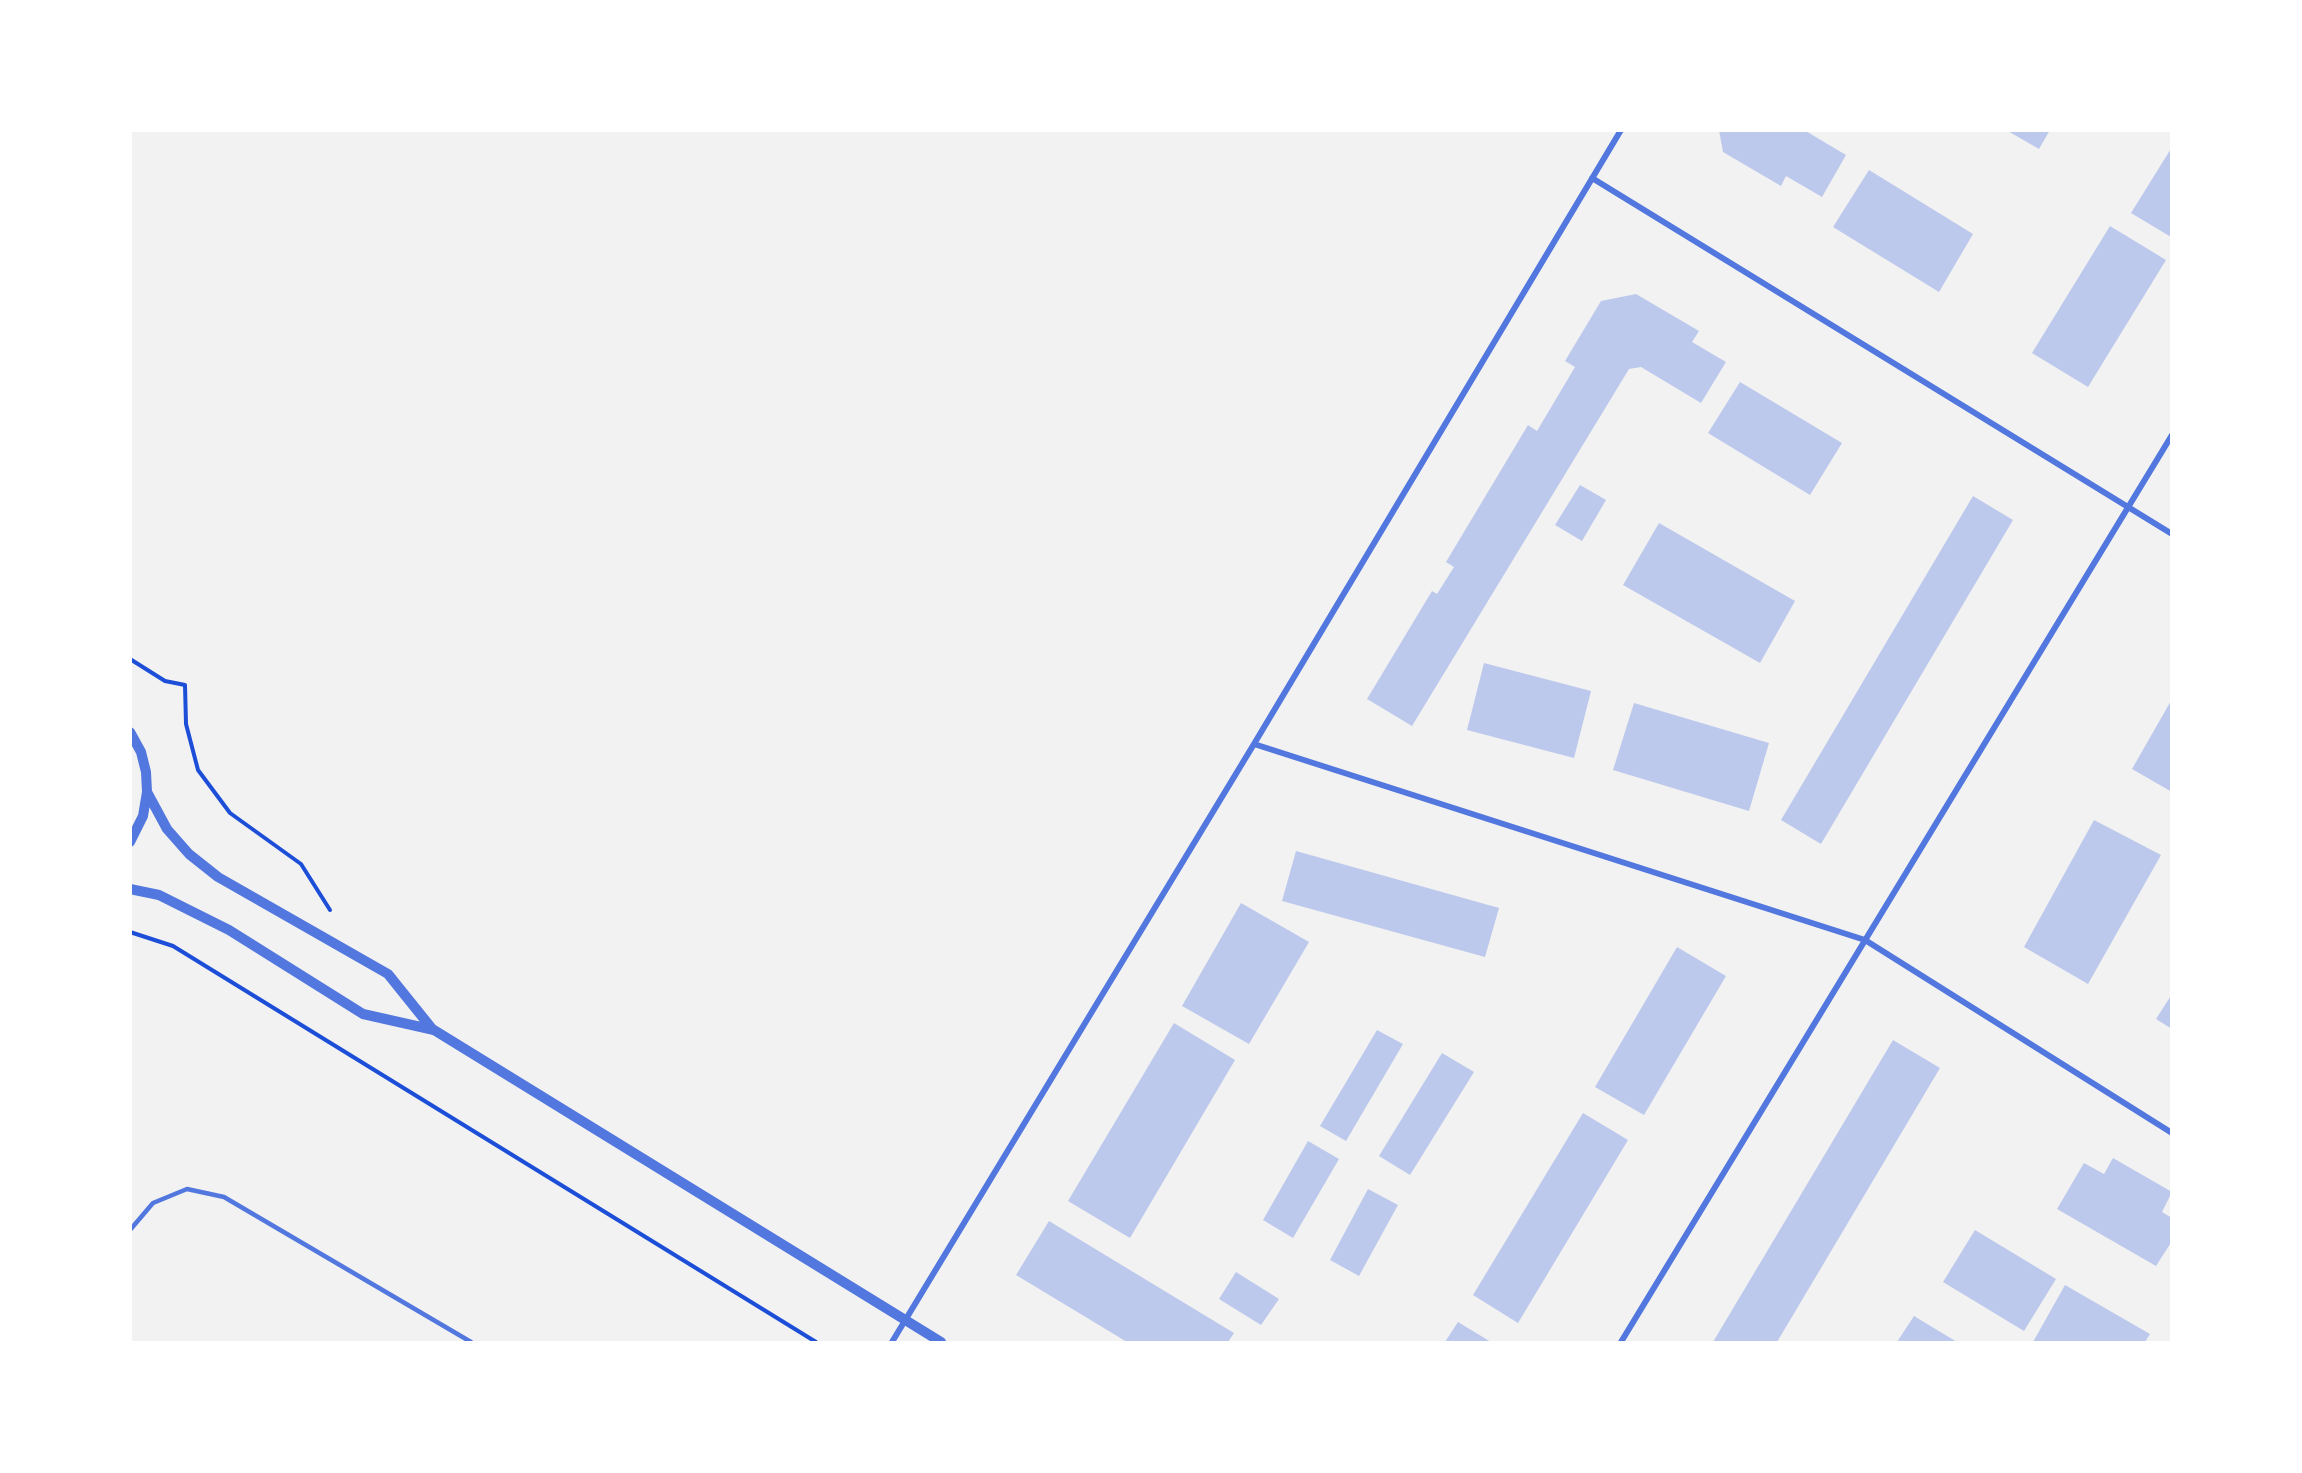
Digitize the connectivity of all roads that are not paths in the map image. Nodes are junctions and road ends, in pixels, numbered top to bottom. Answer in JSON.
{"nodes":[{"id":1,"x":1621,"y":130,"type":"edge"},
{"id":2,"x":1592,"y":178,"type":"junction"},
{"id":3,"x":2172,"y":435,"type":"edge"},
{"id":4,"x":2128,"y":508,"type":"junction"},
{"id":5,"x":2172,"y":534,"type":"edge"},
{"id":6,"x":130,"y":732,"type":"edge"},
{"id":7,"x":1254,"y":744,"type":"junction"},
{"id":8,"x":147,"y":792,"type":"junction"},
{"id":9,"x":130,"y":842,"type":"edge"},
{"id":10,"x":130,"y":889,"type":"edge"},
{"id":11,"x":1865,"y":940,"type":"junction"},
{"id":12,"x":434,"y":1030,"type":"junction"},
{"id":13,"x":2172,"y":1133,"type":"edge"},
{"id":14,"x":130,"y":1230,"type":"edge"},
{"id":15,"x":904,"y":1320,"type":"junction"},
{"id":16,"x":471,"y":1342,"type":"edge"},
{"id":17,"x":892,"y":1342,"type":"edge"},
{"id":18,"x":941,"y":1342,"type":"edge"},
{"id":19,"x":1621,"y":1342,"type":"edge"}],
"edges":[{"from":1,"to":2,"type":"street"},
{"from":2,"to":4,"type":"street"},
{"from":2,"to":7,"type":"street"},
{"from":3,"to":4,"type":"street"},
{"from":4,"to":5,"type":"street"},
{"from":4,"to":11,"type":"street"},
{"from":6,"to":8,"type":"street"},
{"from":7,"to":11,"type":"street"},
{"from":7,"to":15,"type":"street"},
{"from":8,"to":9,"type":"street"},
{"from":8,"to":12,"type":"street"},
{"from":10,"to":12,"type":"street"},
{"from":11,"to":13,"type":"street"},
{"from":11,"to":19,"type":"street"},
{"from":12,"to":15,"type":"street"},
{"from":14,"to":16,"type":"lane"},
{"from":15,"to":17,"type":"street"},
{"from":15,"to":18,"type":"street"}]}
